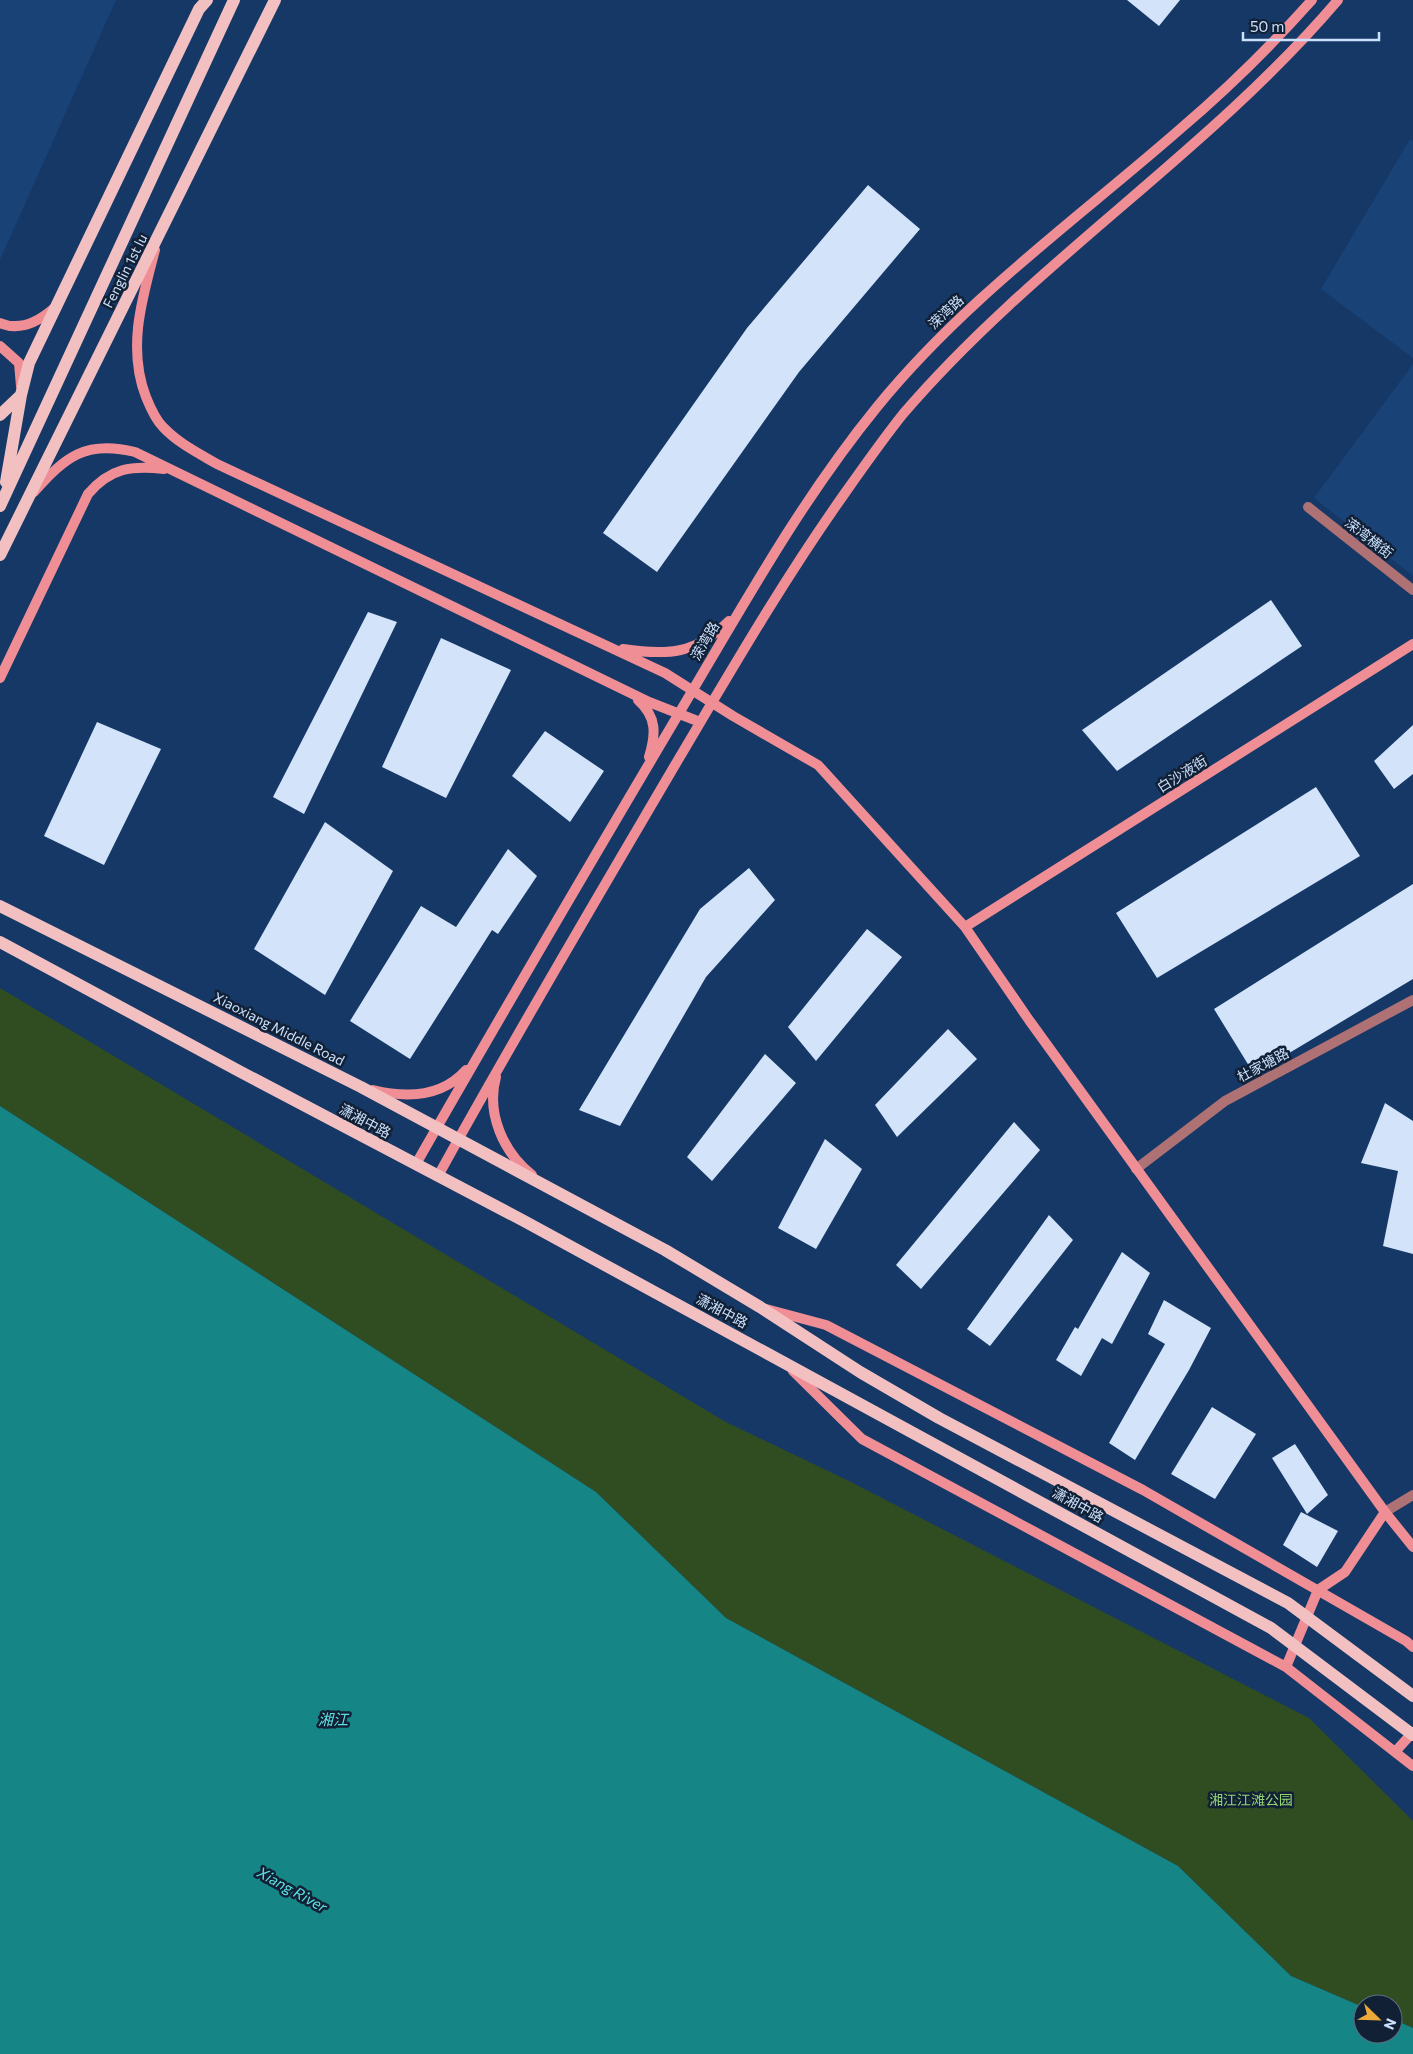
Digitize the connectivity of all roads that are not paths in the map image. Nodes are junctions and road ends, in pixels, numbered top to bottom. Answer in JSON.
{"nodes":[{"id":1,"x":207,"y":0,"type":"edge"},
{"id":2,"x":234,"y":0,"type":"edge"},
{"id":3,"x":275,"y":0,"type":"edge"},
{"id":4,"x":1312,"y":0,"type":"edge"},
{"id":5,"x":1338,"y":0,"type":"edge"},
{"id":6,"x":158,"y":237,"type":"junction"},
{"id":7,"x":56,"y":307,"type":"junction"},
{"id":8,"x":0,"y":323,"type":"edge"},
{"id":9,"x":0,"y":346,"type":"edge"},
{"id":10,"x":21,"y":395,"type":"junction"},
{"id":11,"x":0,"y":415,"type":"edge"},
{"id":12,"x":173,"y":470,"type":"junction"},
{"id":13,"x":2,"y":503,"type":"edge"},
{"id":14,"x":24,"y":504,"type":"junction"},
{"id":15,"x":1308,"y":507,"type":"dead end"},
{"id":16,"x":0,"y":555,"type":"edge"},
{"id":17,"x":1413,"y":590,"type":"edge"},
{"id":18,"x":744,"y":601,"type":"junction"},
{"id":19,"x":1413,"y":644,"type":"edge"},
{"id":20,"x":610,"y":647,"type":"junction"},
{"id":21,"x":0,"y":678,"type":"edge"},
{"id":22,"x":619,"y":687,"type":"junction"},
{"id":23,"x":692,"y":689,"type":"junction"},
{"id":24,"x":712,"y":702,"type":"junction"},
{"id":25,"x":678,"y":714,"type":"junction"},
{"id":26,"x":700,"y":722,"type":"junction"},
{"id":27,"x":645,"y":770,"type":"junction"},
{"id":28,"x":0,"y":906,"type":"edge"},
{"id":29,"x":966,"y":927,"type":"junction"},
{"id":30,"x":0,"y":942,"type":"edge"},
{"id":31,"x":1413,"y":1000,"type":"edge"},
{"id":32,"x":484,"y":1048,"type":"junction"},
{"id":33,"x":501,"y":1063,"type":"junction"},
{"id":34,"x":361,"y":1087,"type":"junction"},
{"id":35,"x":437,"y":1128,"type":"junction"},
{"id":36,"x":459,"y":1139,"type":"junction"},
{"id":37,"x":416,"y":1164,"type":"junction"},
{"id":38,"x":1136,"y":1169,"type":"junction"},
{"id":39,"x":438,"y":1176,"type":"junction"},
{"id":40,"x":542,"y":1183,"type":"junction"},
{"id":41,"x":760,"y":1307,"type":"junction"},
{"id":42,"x":783,"y":1361,"type":"junction"},
{"id":43,"x":1413,"y":1495,"type":"edge"},
{"id":44,"x":1385,"y":1512,"type":"junction"},
{"id":45,"x":1413,"y":1547,"type":"edge"},
{"id":46,"x":1318,"y":1590,"type":"junction"},
{"id":47,"x":1413,"y":1647,"type":"edge"},
{"id":48,"x":1286,"y":1666,"type":"junction"},
{"id":49,"x":1413,"y":1696,"type":"edge"},
{"id":50,"x":1413,"y":1733,"type":"edge"},
{"id":51,"x":1395,"y":1752,"type":"junction"},
{"id":52,"x":1413,"y":1766,"type":"edge"}],
"edges":[{"from":1,"to":7,"type":"main road"},
{"from":2,"to":13,"type":"main road","name":"Fenglin 1st lu"},
{"from":3,"to":6,"type":"main road","name":"Fenglin 1st lu"},
{"from":4,"to":18,"type":"main road","name":"溁湾路"},
{"from":5,"to":24,"type":"main road"},
{"from":6,"to":14,"type":"main road","name":"Fenglin 1st lu"},
{"from":6,"to":20,"type":"main road"},
{"from":7,"to":8,"type":"main road"},
{"from":7,"to":10,"type":"main road"},
{"from":9,"to":10,"type":"main road"},
{"from":10,"to":11,"type":"main road"},
{"from":10,"to":13,"type":"main road"},
{"from":12,"to":14,"type":"main road"},
{"from":12,"to":21,"type":"main road"},
{"from":12,"to":22,"type":"main road"},
{"from":14,"to":16,"type":"main road","name":"Fenglin 1st lu"},
{"from":15,"to":17,"type":"street","name":"溁湾横街"},
{"from":18,"to":20,"type":"main road"},
{"from":18,"to":23,"type":"main road","name":"溁湾路"},
{"from":19,"to":29,"type":"main road","name":"白沙液街"},
{"from":20,"to":23,"type":"main road"},
{"from":22,"to":25,"type":"main road"},
{"from":22,"to":27,"type":"main road"},
{"from":23,"to":24,"type":"main road"},
{"from":23,"to":25,"type":"main road","name":"溁湾路"},
{"from":24,"to":26,"type":"main road"},
{"from":24,"to":29,"type":"main road"},
{"from":25,"to":26,"type":"main road"},
{"from":25,"to":27,"type":"main road","name":"溁湾路"},
{"from":26,"to":33,"type":"main road"},
{"from":27,"to":32,"type":"main road","name":"溁湾路"},
{"from":28,"to":34,"type":"main road","name":"Xiaoxiang Middle Road"},
{"from":29,"to":38,"type":"main road"},
{"from":30,"to":37,"type":"main road","name":"潇湘中路"},
{"from":31,"to":38,"type":"street","name":"杜家塘路"},
{"from":32,"to":34,"type":"main road"},
{"from":32,"to":35,"type":"main road"},
{"from":33,"to":36,"type":"main road"},
{"from":33,"to":40,"type":"main road"},
{"from":34,"to":35,"type":"main road","name":"Xiaoxiang Middle Road"},
{"from":35,"to":36,"type":"main road","name":"Xiaoxiang Middle Road"},
{"from":35,"to":37,"type":"main road"},
{"from":36,"to":39,"type":"main road"},
{"from":36,"to":40,"type":"main road","name":"Xiaoxiang Middle Road"},
{"from":37,"to":39,"type":"main road","name":"潇湘中路"},
{"from":38,"to":44,"type":"main road"},
{"from":39,"to":42,"type":"main road","name":"潇湘中路"},
{"from":40,"to":41,"type":"main road","name":"潇湘中路"},
{"from":41,"to":46,"type":"main road"},
{"from":41,"to":49,"type":"main road","name":"潇湘中路"},
{"from":42,"to":48,"type":"main road"},
{"from":42,"to":50,"type":"main road","name":"潇湘中路"},
{"from":43,"to":44,"type":"street"},
{"from":44,"to":45,"type":"main road"},
{"from":44,"to":46,"type":"main road"},
{"from":46,"to":47,"type":"main road"},
{"from":46,"to":48,"type":"main road"},
{"from":48,"to":51,"type":"main road"},
{"from":50,"to":51,"type":"main road"},
{"from":51,"to":52,"type":"main road"}]}
